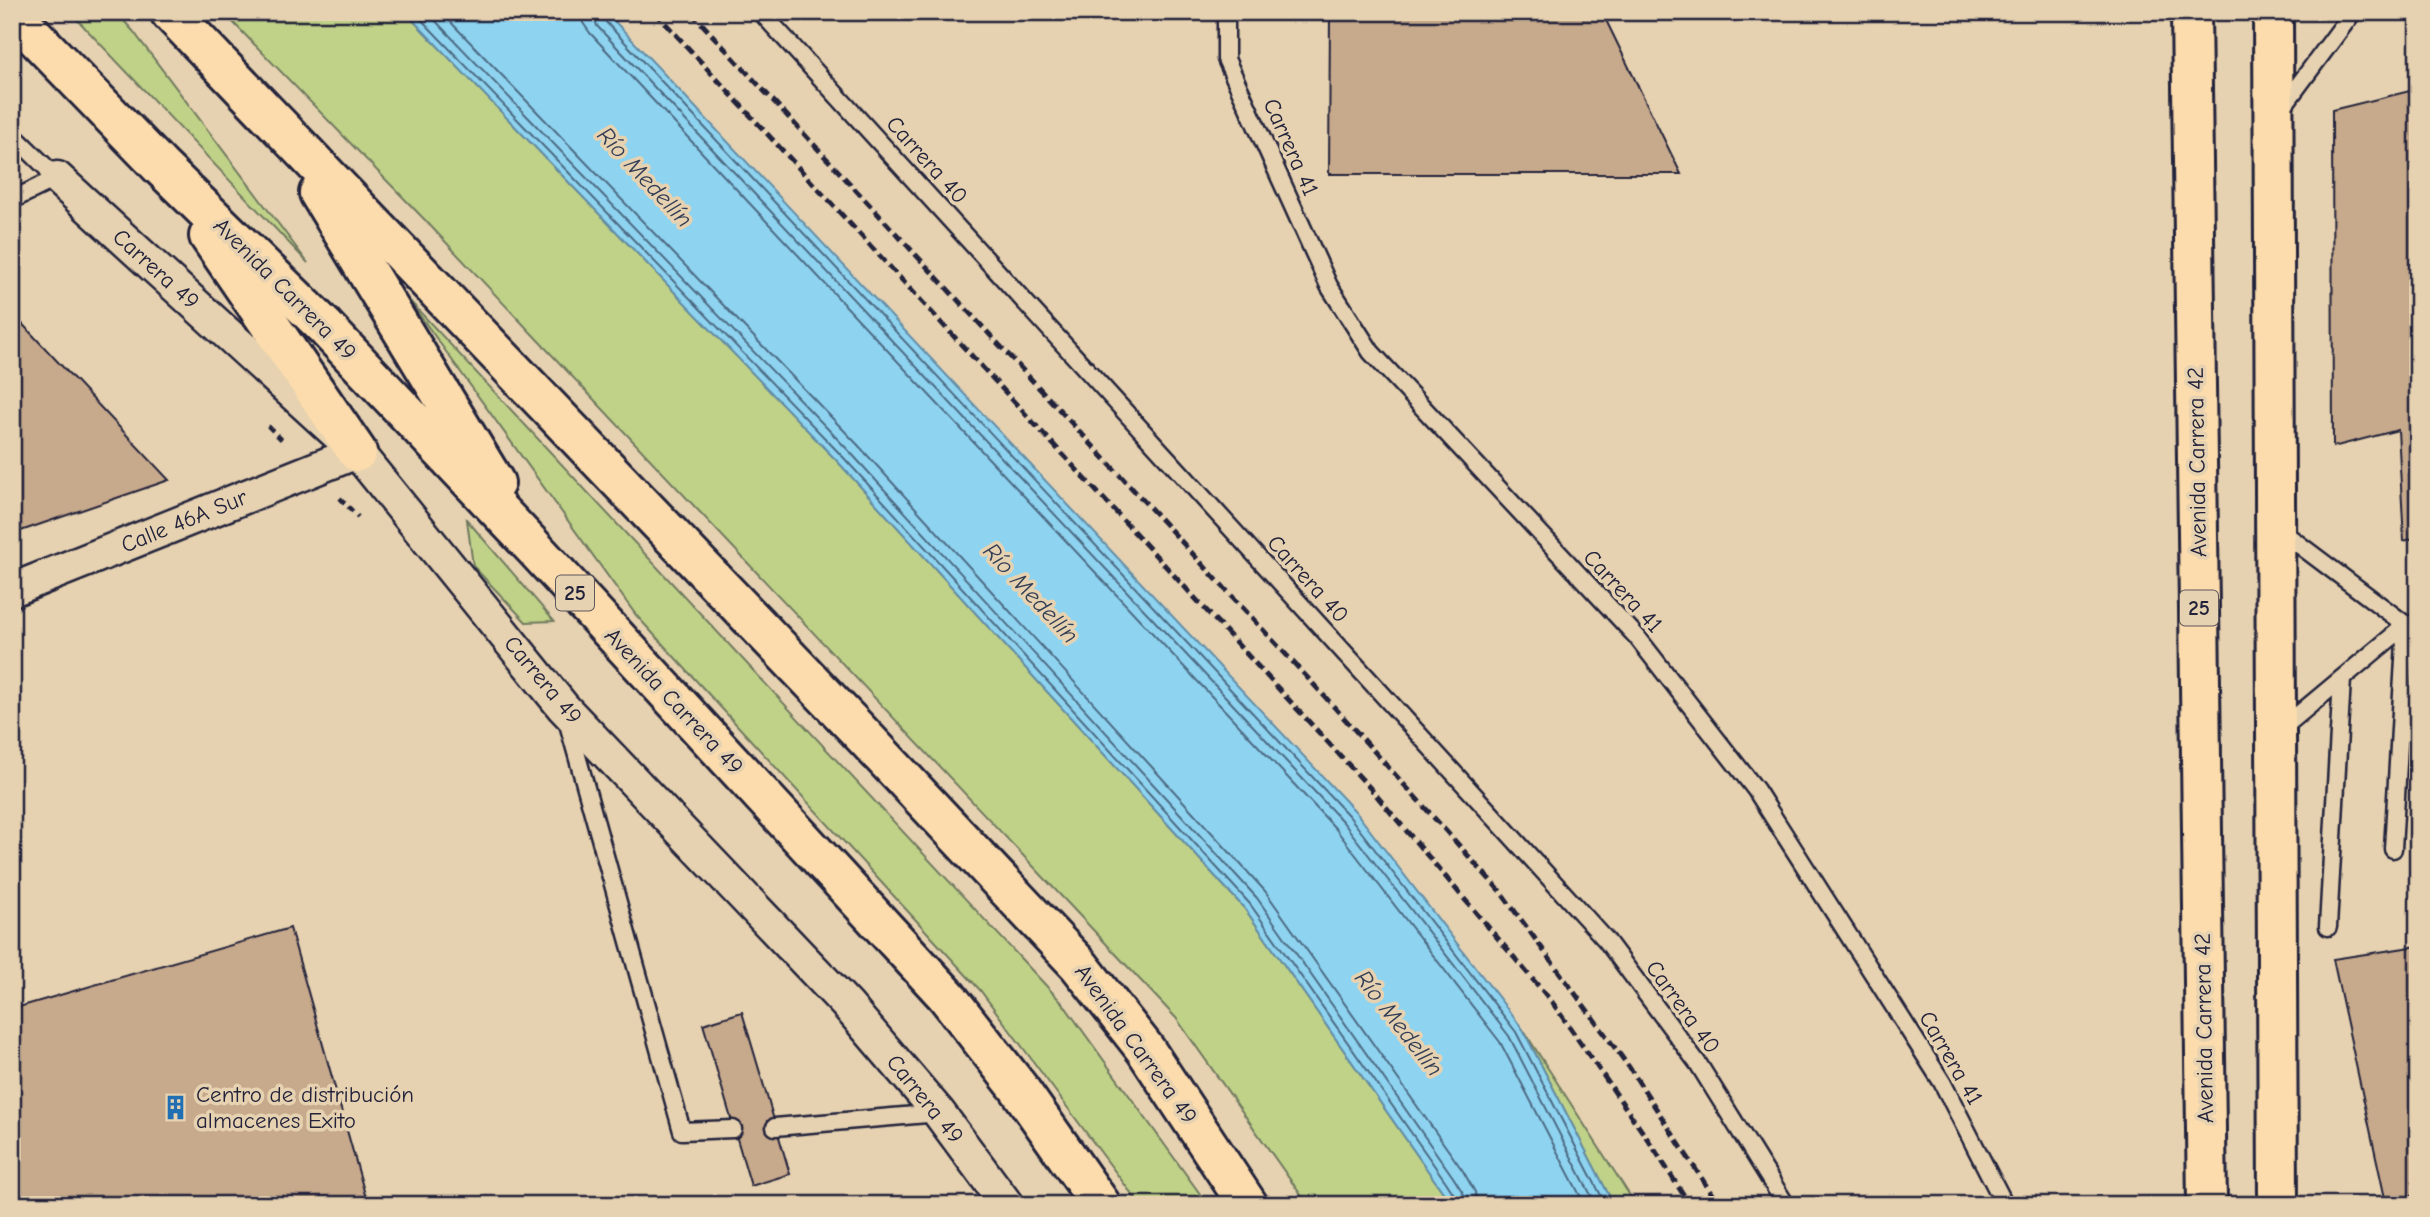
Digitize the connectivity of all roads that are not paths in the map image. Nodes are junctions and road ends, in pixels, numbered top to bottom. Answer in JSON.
{"nodes":[{"id":1,"x":170,"y":12,"type":"edge"},
{"id":2,"x":761,"y":12,"type":"edge"},
{"id":3,"x":1226,"y":12,"type":"edge"},
{"id":4,"x":2191,"y":12,"type":"edge"},
{"id":5,"x":2273,"y":12,"type":"edge"},
{"id":6,"x":2353,"y":12,"type":"edge"},
{"id":7,"x":12,"y":13,"type":"edge"},
{"id":8,"x":2274,"y":119,"type":"junction"},
{"id":9,"x":282,"y":132,"type":"junction"},
{"id":10,"x":12,"y":134,"type":"edge"},
{"id":11,"x":160,"y":166,"type":"junction"},
{"id":12,"x":57,"y":178,"type":"junction"},
{"id":13,"x":12,"y":200,"type":"edge"},
{"id":14,"x":357,"y":452,"type":"junction"},
{"id":15,"x":2275,"y":526,"type":"junction"},
{"id":16,"x":536,"y":550,"type":"junction"},
{"id":17,"x":12,"y":590,"type":"edge"},
{"id":18,"x":2412,"y":624,"type":"edge"},
{"id":19,"x":2342,"y":679,"type":"junction"},
{"id":20,"x":564,"y":708,"type":"junction"},
{"id":21,"x":2276,"y":733,"type":"junction"},
{"id":22,"x":2393,"y":849,"type":"dead end"},
{"id":23,"x":2328,"y":927,"type":"dead end"},
{"id":24,"x":939,"y":1113,"type":"junction"},
{"id":25,"x":775,"y":1128,"type":"dead end"},
{"id":26,"x":733,"y":1129,"type":"dead end"},
{"id":27,"x":1007,"y":1205,"type":"edge"},
{"id":28,"x":1101,"y":1205,"type":"edge"},
{"id":29,"x":1248,"y":1205,"type":"edge"},
{"id":30,"x":1786,"y":1205,"type":"edge"},
{"id":31,"x":2005,"y":1205,"type":"edge"},
{"id":32,"x":2207,"y":1205,"type":"edge"},
{"id":33,"x":2278,"y":1205,"type":"edge"}],
"edges":[{"from":1,"to":9,"type":"highway","name":"Avenida Carrera 49"},
{"from":2,"to":30,"type":"lane","name":"Carrera 40"},
{"from":3,"to":31,"type":"lane","name":"Carrera 41"},
{"from":4,"to":32,"type":"highway","name":"Avenida Carrera 42","number":"25"},
{"from":5,"to":8,"type":"highway"},
{"from":6,"to":8,"type":"lane"},
{"from":7,"to":11,"type":"highway","name":"Avenida Carrera 49","number":"25"},
{"from":8,"to":15,"type":"highway"},
{"from":9,"to":16,"type":"highway"},
{"from":9,"to":29,"type":"highway","name":"Avenida Carrera 49"},
{"from":10,"to":12,"type":"lane"},
{"from":11,"to":14,"type":"highway"},
{"from":11,"to":16,"type":"highway","name":"Avenida Carrera 49","number":"25"},
{"from":12,"to":13,"type":"lane"},
{"from":12,"to":14,"type":"street","name":"Carrera 49"},
{"from":14,"to":17,"type":"street","name":"Calle 46A Sur"},
{"from":14,"to":20,"type":"street","name":"Carrera 49"},
{"from":15,"to":18,"type":"lane"},
{"from":15,"to":21,"type":"highway"},
{"from":16,"to":28,"type":"highway","name":"Avenida Carrera 49","number":"25"},
{"from":18,"to":19,"type":"lane"},
{"from":18,"to":22,"type":"lane"},
{"from":19,"to":21,"type":"lane"},
{"from":19,"to":23,"type":"lane"},
{"from":20,"to":24,"type":"street","name":"Carrera 49"},
{"from":20,"to":26,"type":"lane"},
{"from":21,"to":33,"type":"highway"},
{"from":24,"to":25,"type":"lane"},
{"from":24,"to":27,"type":"street","name":"Carrera 49"}]}
